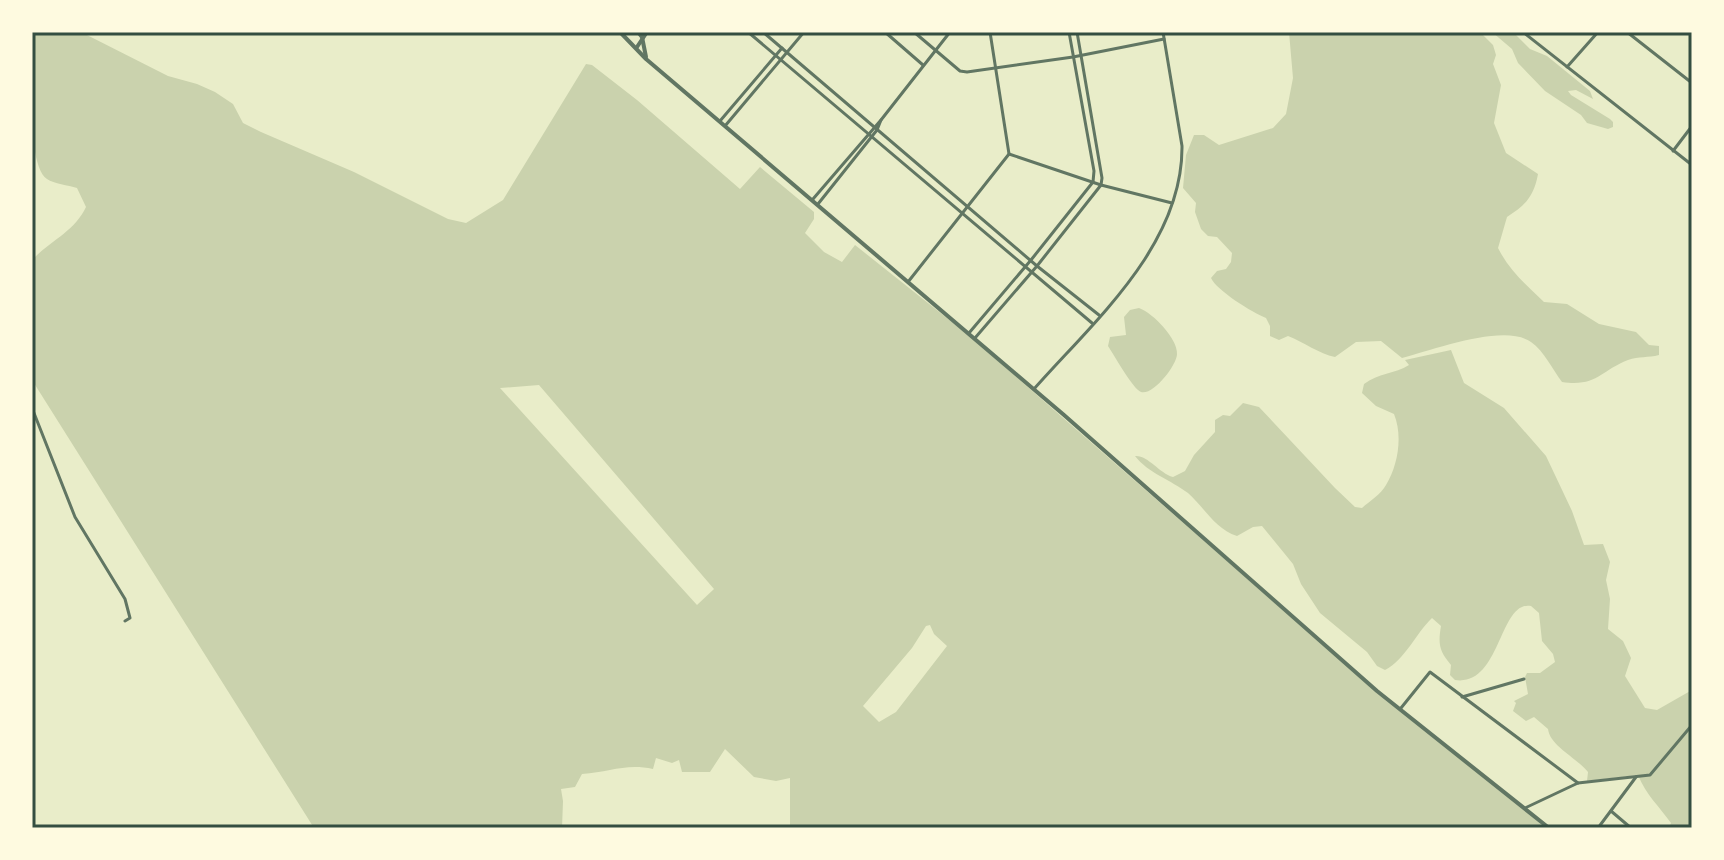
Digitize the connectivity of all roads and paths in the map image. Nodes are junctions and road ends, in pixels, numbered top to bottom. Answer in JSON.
{"nodes":[{"id":1,"x":620,"y":32,"type":"edge"},
{"id":2,"x":637,"y":32,"type":"edge"},
{"id":3,"x":647,"y":32,"type":"edge"},
{"id":4,"x":748,"y":32,"type":"edge"},
{"id":5,"x":763,"y":32,"type":"edge"},
{"id":6,"x":804,"y":32,"type":"edge"},
{"id":7,"x":885,"y":32,"type":"edge"},
{"id":8,"x":914,"y":32,"type":"edge"},
{"id":9,"x":950,"y":32,"type":"edge"},
{"id":10,"x":990,"y":32,"type":"edge"},
{"id":11,"x":1069,"y":32,"type":"edge"},
{"id":12,"x":1077,"y":32,"type":"edge"},
{"id":13,"x":1163,"y":32,"type":"edge"},
{"id":14,"x":1523,"y":32,"type":"edge"},
{"id":15,"x":1598,"y":32,"type":"edge"},
{"id":16,"x":1627,"y":32,"type":"edge"},
{"id":17,"x":642,"y":37,"type":"junction"},
{"id":18,"x":1164,"y":39,"type":"junction"},
{"id":19,"x":637,"y":47,"type":"junction"},
{"id":20,"x":782,"y":48,"type":"junction"},
{"id":21,"x":935,"y":51,"type":"junction"},
{"id":22,"x":787,"y":52,"type":"junction"},
{"id":23,"x":1081,"y":55,"type":"junction"},
{"id":24,"x":776,"y":56,"type":"junction"},
{"id":25,"x":1073,"y":57,"type":"junction"},
{"id":26,"x":646,"y":59,"type":"junction"},
{"id":27,"x":781,"y":60,"type":"junction"},
{"id":28,"x":923,"y":65,"type":"junction"},
{"id":29,"x":1567,"y":67,"type":"junction"},
{"id":30,"x":995,"y":69,"type":"junction"},
{"id":31,"x":1692,"y":83,"type":"edge"},
{"id":32,"x":750,"y":87,"type":"junction"},
{"id":33,"x":754,"y":91,"type":"junction"},
{"id":34,"x":719,"y":122,"type":"junction"},
{"id":35,"x":725,"y":126,"type":"junction"},
{"id":36,"x":1692,"y":126,"type":"edge"},
{"id":37,"x":875,"y":128,"type":"junction"},
{"id":38,"x":867,"y":133,"type":"junction"},
{"id":39,"x":872,"y":137,"type":"junction"},
{"id":40,"x":1673,"y":151,"type":"junction"},
{"id":41,"x":1009,"y":154,"type":"junction"},
{"id":42,"x":1692,"y":165,"type":"edge"},
{"id":43,"x":1093,"y":182,"type":"junction"},
{"id":44,"x":1101,"y":185,"type":"junction"},
{"id":45,"x":813,"y":200,"type":"junction"},
{"id":46,"x":1172,"y":203,"type":"junction"},
{"id":47,"x":818,"y":204,"type":"junction"},
{"id":48,"x":967,"y":206,"type":"junction"},
{"id":49,"x":961,"y":213,"type":"junction"},
{"id":50,"x":1031,"y":260,"type":"junction"},
{"id":51,"x":1037,"y":266,"type":"junction"},
{"id":52,"x":1025,"y":268,"type":"junction"},
{"id":53,"x":1031,"y":273,"type":"junction"},
{"id":54,"x":908,"y":282,"type":"junction"},
{"id":55,"x":1099,"y":315,"type":"junction"},
{"id":56,"x":1092,"y":323,"type":"junction"},
{"id":57,"x":969,"y":333,"type":"junction"},
{"id":58,"x":975,"y":338,"type":"junction"},
{"id":59,"x":1034,"y":389,"type":"junction"},
{"id":60,"x":32,"y":408,"type":"edge"},
{"id":61,"x":125,"y":621,"type":"dead end"},
{"id":62,"x":1524,"y":679,"type":"dead end"},
{"id":63,"x":1462,"y":697,"type":"junction"},
{"id":64,"x":1400,"y":709,"type":"junction"},
{"id":65,"x":1692,"y":725,"type":"edge"},
{"id":66,"x":1636,"y":777,"type":"junction"},
{"id":67,"x":1578,"y":783,"type":"junction"},
{"id":68,"x":1524,"y":809,"type":"junction"},
{"id":69,"x":1611,"y":811,"type":"junction"},
{"id":70,"x":1549,"y":828,"type":"edge"},
{"id":71,"x":1598,"y":828,"type":"edge"},
{"id":72,"x":1631,"y":828,"type":"edge"}],
"edges":[{"from":1,"to":19,"type":"street"},
{"from":2,"to":17,"type":"street"},
{"from":2,"to":19,"type":"street"},
{"from":3,"to":17,"type":"street"},
{"from":4,"to":24,"type":"street"},
{"from":5,"to":20,"type":"street"},
{"from":6,"to":22,"type":"street"},
{"from":7,"to":28,"type":"street"},
{"from":8,"to":21,"type":"street"},
{"from":9,"to":21,"type":"street"},
{"from":10,"to":30,"type":"street"},
{"from":11,"to":25,"type":"street"},
{"from":12,"to":23,"type":"street"},
{"from":13,"to":18,"type":"street"},
{"from":14,"to":29,"type":"street"},
{"from":15,"to":29,"type":"street"},
{"from":16,"to":31,"type":"street"},
{"from":17,"to":19,"type":"street"},
{"from":17,"to":26,"type":"street"},
{"from":18,"to":23,"type":"street"},
{"from":18,"to":46,"type":"street"},
{"from":19,"to":26,"type":"street"},
{"from":20,"to":22,"type":"street"},
{"from":20,"to":24,"type":"street"},
{"from":21,"to":28,"type":"street"},
{"from":21,"to":30,"type":"street"},
{"from":22,"to":27,"type":"street"},
{"from":22,"to":37,"type":"street"},
{"from":23,"to":25,"type":"street"},
{"from":23,"to":44,"type":"street"},
{"from":24,"to":27,"type":"street"},
{"from":24,"to":32,"type":"street"},
{"from":25,"to":30,"type":"street"},
{"from":25,"to":43,"type":"street"},
{"from":26,"to":34,"type":"street"},
{"from":27,"to":33,"type":"street"},
{"from":27,"to":38,"type":"street"},
{"from":28,"to":37,"type":"street"},
{"from":29,"to":40,"type":"street"},
{"from":30,"to":41,"type":"street"},
{"from":32,"to":33,"type":"street"},
{"from":32,"to":34,"type":"street"},
{"from":33,"to":35,"type":"street"},
{"from":34,"to":35,"type":"street"},
{"from":35,"to":45,"type":"street"},
{"from":36,"to":40,"type":"street"},
{"from":37,"to":38,"type":"street"},
{"from":37,"to":39,"type":"street"},
{"from":37,"to":48,"type":"street"},
{"from":38,"to":39,"type":"street"},
{"from":38,"to":45,"type":"street"},
{"from":39,"to":47,"type":"street"},
{"from":39,"to":49,"type":"street"},
{"from":40,"to":42,"type":"street"},
{"from":41,"to":43,"type":"street"},
{"from":41,"to":48,"type":"street"},
{"from":43,"to":44,"type":"street"},
{"from":43,"to":50,"type":"street"},
{"from":44,"to":46,"type":"street"},
{"from":44,"to":51,"type":"street"},
{"from":45,"to":47,"type":"street"},
{"from":46,"to":55,"type":"street"},
{"from":47,"to":54,"type":"street"},
{"from":48,"to":49,"type":"street"},
{"from":48,"to":50,"type":"street"},
{"from":49,"to":52,"type":"street"},
{"from":49,"to":54,"type":"street"},
{"from":50,"to":51,"type":"street"},
{"from":50,"to":52,"type":"street"},
{"from":51,"to":53,"type":"street"},
{"from":51,"to":55,"type":"street"},
{"from":52,"to":53,"type":"street"},
{"from":52,"to":57,"type":"street"},
{"from":53,"to":56,"type":"street"},
{"from":53,"to":58,"type":"street"},
{"from":54,"to":57,"type":"street"},
{"from":55,"to":56,"type":"street"},
{"from":56,"to":59,"type":"street"},
{"from":57,"to":58,"type":"street"},
{"from":58,"to":59,"type":"street"},
{"from":59,"to":64,"type":"street"},
{"from":60,"to":61,"type":"street"},
{"from":62,"to":63,"type":"street"},
{"from":63,"to":64,"type":"street"},
{"from":63,"to":67,"type":"street"},
{"from":64,"to":68,"type":"street"},
{"from":65,"to":66,"type":"street"},
{"from":66,"to":67,"type":"street"},
{"from":66,"to":69,"type":"street"},
{"from":67,"to":68,"type":"street"},
{"from":68,"to":70,"type":"street"},
{"from":69,"to":71,"type":"street"},
{"from":69,"to":72,"type":"street"}]}
